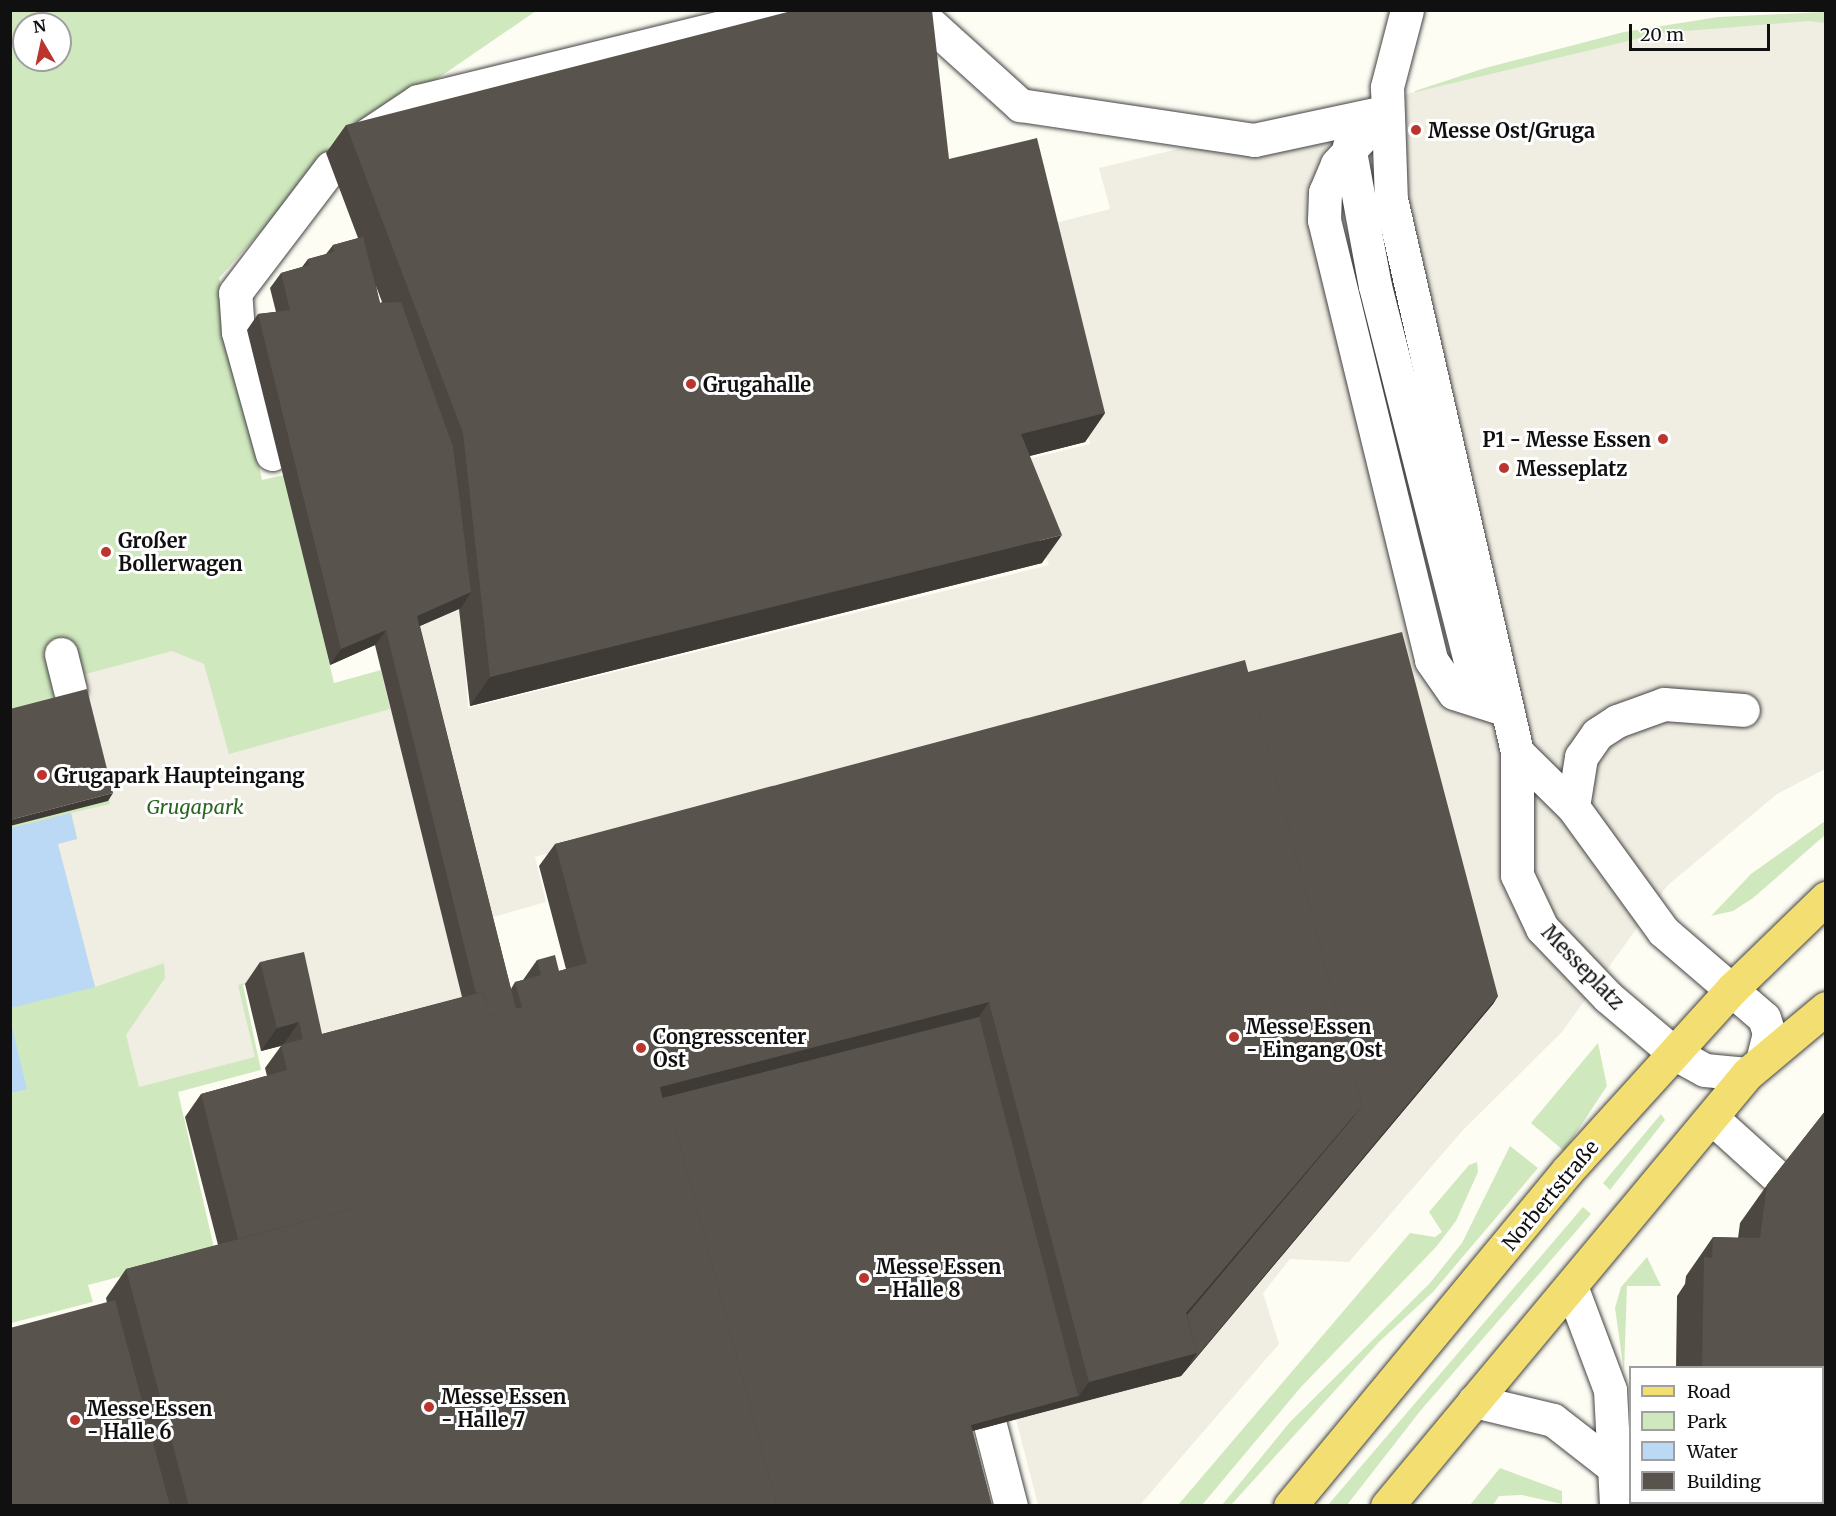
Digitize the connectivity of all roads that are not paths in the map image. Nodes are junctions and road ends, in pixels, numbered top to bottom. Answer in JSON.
{"nodes":[{"id":1,"x":790,"y":10,"type":"edge"},
{"id":2,"x":915,"y":10,"type":"edge"},
{"id":3,"x":1407,"y":10,"type":"edge"},
{"id":4,"x":1385,"y":112,"type":"junction"},
{"id":5,"x":272,"y":454,"type":"dead end"},
{"id":6,"x":61,"y":654,"type":"dead end"},
{"id":7,"x":70,"y":690,"type":"dead end"},
{"id":8,"x":1494,"y":706,"type":"junction"},
{"id":9,"x":1743,"y":710,"type":"dead end"},
{"id":10,"x":1518,"y":752,"type":"junction"},
{"id":11,"x":1574,"y":807,"type":"junction"},
{"id":12,"x":1826,"y":898,"type":"edge"},
{"id":13,"x":1732,"y":989,"type":"junction"},
{"id":14,"x":1826,"y":1008,"type":"edge"},
{"id":15,"x":1674,"y":1053,"type":"junction"},
{"id":16,"x":1755,"y":1066,"type":"junction"},
{"id":17,"x":1712,"y":1118,"type":"junction"},
{"id":18,"x":1774,"y":1174,"type":"edge"},
{"id":19,"x":1571,"y":1286,"type":"junction"},
{"id":20,"x":1474,"y":1401,"type":"junction"},
{"id":21,"x":990,"y":1425,"type":"edge"},
{"id":22,"x":1616,"y":1469,"type":"junction"},
{"id":23,"x":1011,"y":1506,"type":"edge"},
{"id":24,"x":1290,"y":1506,"type":"edge"},
{"id":25,"x":1388,"y":1506,"type":"edge"},
{"id":26,"x":1616,"y":1506,"type":"edge"}],
"edges":[{"from":1,"to":5,"type":"street"},
{"from":2,"to":4,"type":"street"},
{"from":3,"to":4,"type":"street","name":"Messeplatz"},
{"from":4,"to":8,"type":"street","name":"Messeplatz"},
{"from":4,"to":8,"type":"street"},
{"from":6,"to":7,"type":"street"},
{"from":8,"to":10,"type":"street","name":"Messeplatz"},
{"from":9,"to":11,"type":"street"},
{"from":10,"to":11,"type":"street"},
{"from":10,"to":15,"type":"street","name":"Messeplatz"},
{"from":11,"to":13,"type":"street"},
{"from":12,"to":13,"type":"main road","name":"Norbertstraße"},
{"from":13,"to":15,"type":"main road","name":"Norbertstraße"},
{"from":13,"to":16,"type":"street"},
{"from":14,"to":16,"type":"main road"},
{"from":15,"to":16,"type":"street","name":"Messeplatz"},
{"from":15,"to":24,"type":"main road","name":"Norbertstraße"},
{"from":16,"to":17,"type":"main road"},
{"from":17,"to":18,"type":"street"},
{"from":17,"to":19,"type":"main road"},
{"from":19,"to":20,"type":"main road"},
{"from":19,"to":22,"type":"street"},
{"from":20,"to":22,"type":"street"},
{"from":20,"to":25,"type":"main road"},
{"from":21,"to":23,"type":"street"},
{"from":22,"to":26,"type":"street"}]}
